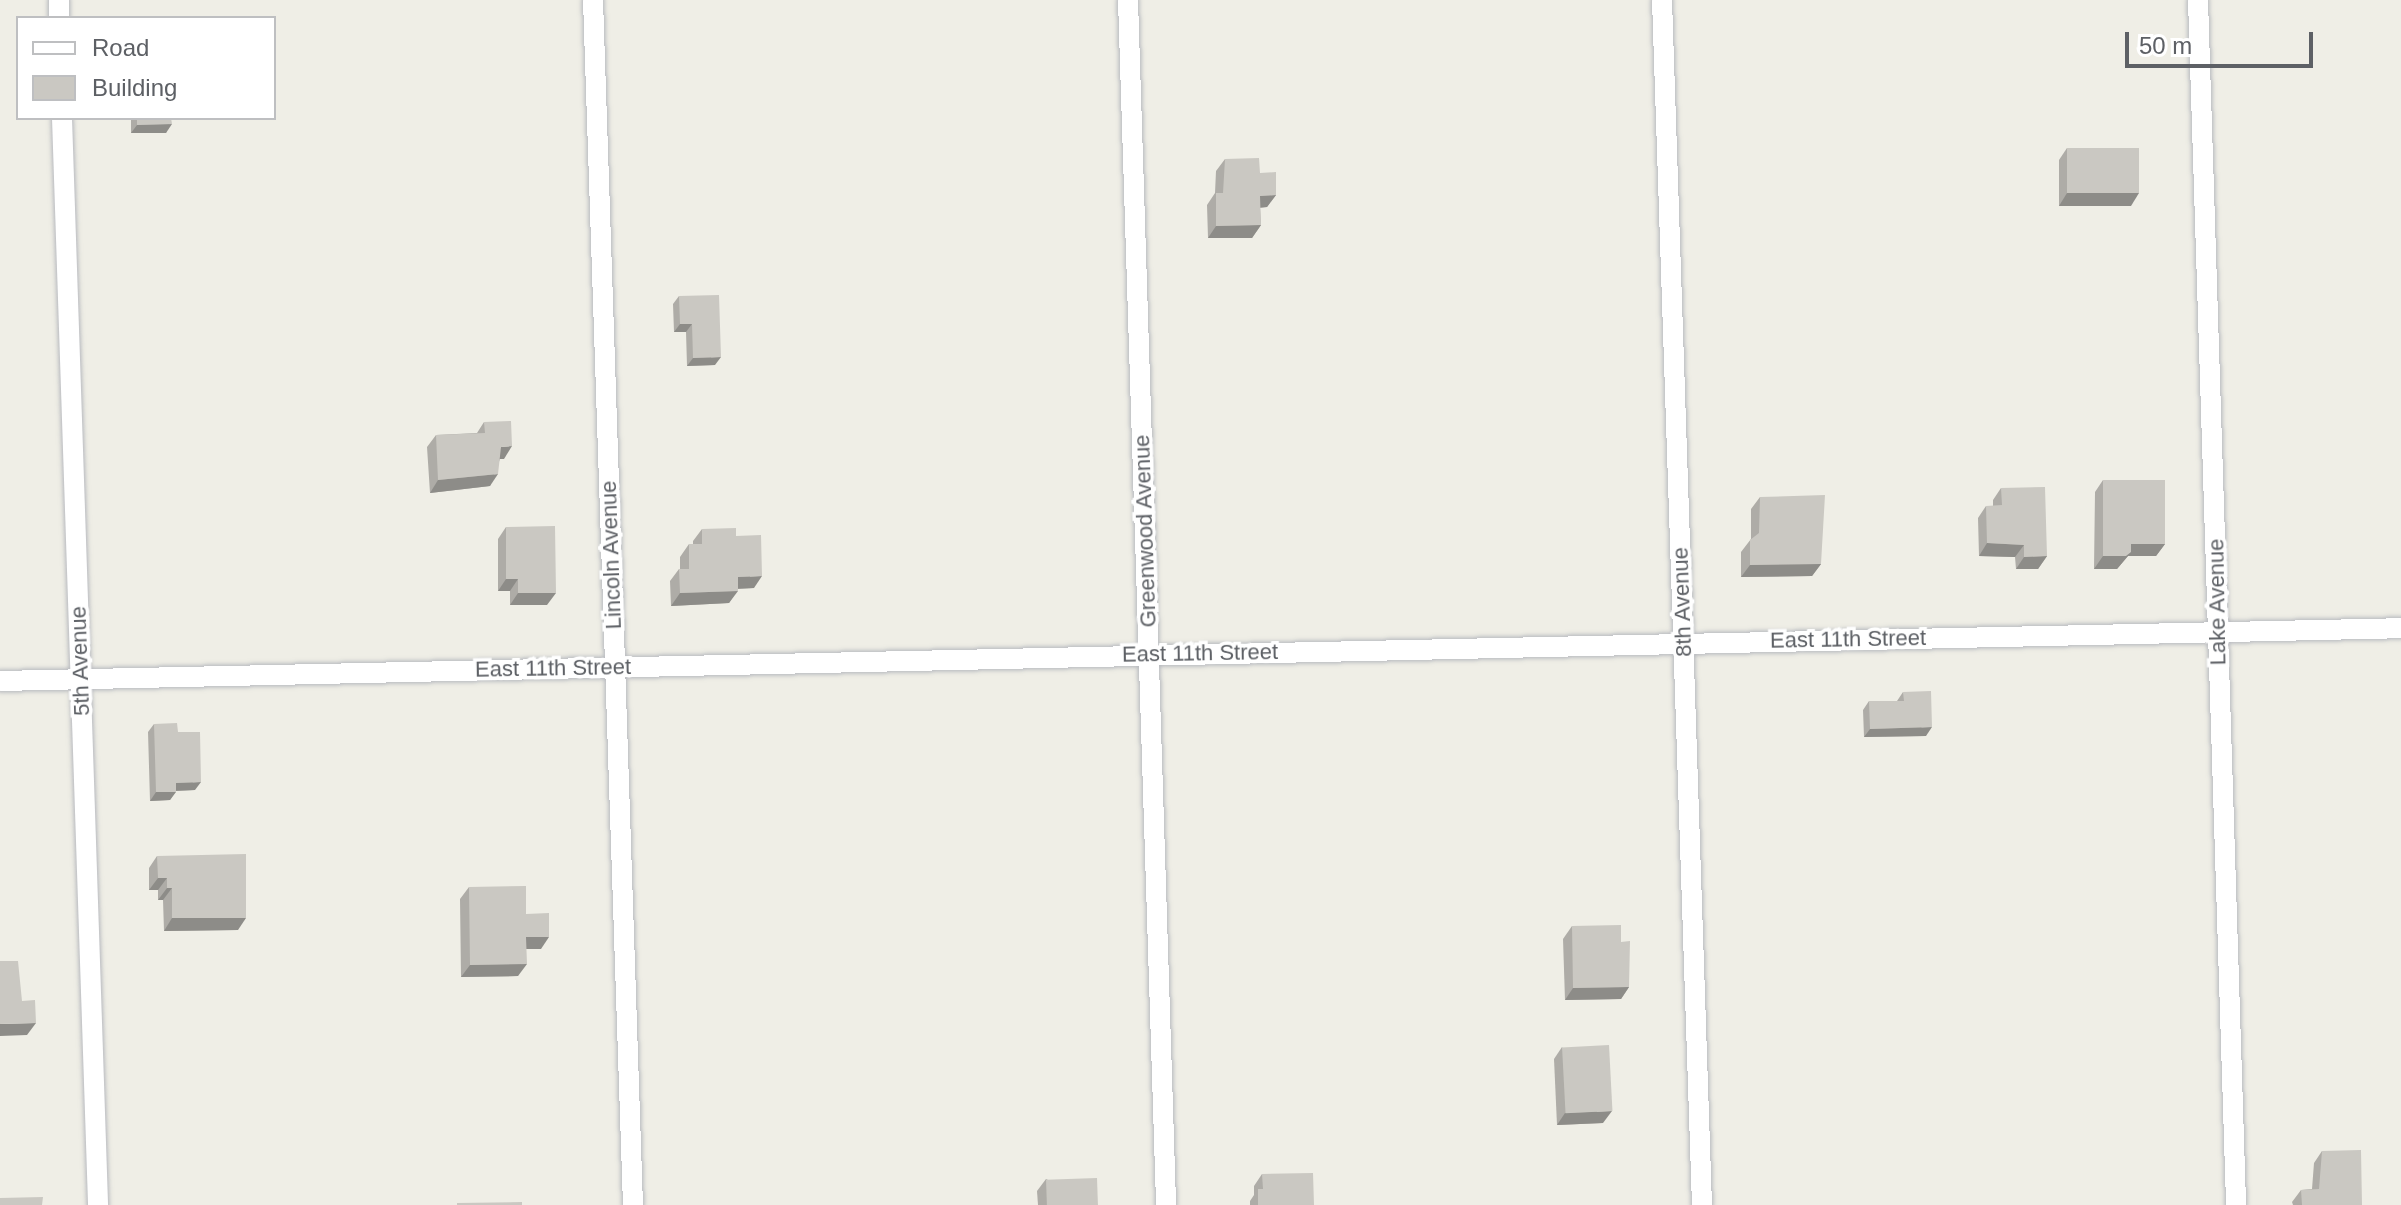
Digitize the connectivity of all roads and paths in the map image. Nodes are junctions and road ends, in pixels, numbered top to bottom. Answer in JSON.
{"nodes":[{"id":1,"x":593,"y":0,"type":"edge"},
{"id":2,"x":1128,"y":0,"type":"edge"},
{"id":3,"x":1662,"y":0,"type":"edge"},
{"id":4,"x":2198,"y":0,"type":"edge"},
{"id":5,"x":62,"y":120,"type":"edge"},
{"id":6,"x":2401,"y":628,"type":"edge"},
{"id":7,"x":2218,"y":632,"type":"junction"},
{"id":8,"x":1683,"y":643,"type":"junction"},
{"id":9,"x":1149,"y":654,"type":"junction"},
{"id":10,"x":615,"y":666,"type":"junction"},
{"id":11,"x":82,"y":679,"type":"junction"},
{"id":12,"x":0,"y":681,"type":"edge"},
{"id":13,"x":98,"y":1205,"type":"edge"},
{"id":14,"x":633,"y":1205,"type":"edge"},
{"id":15,"x":1166,"y":1205,"type":"edge"},
{"id":16,"x":1702,"y":1205,"type":"edge"},
{"id":17,"x":2236,"y":1205,"type":"edge"}],
"edges":[{"from":1,"to":10,"type":"street","name":"Lincoln Avenue"},
{"from":2,"to":9,"type":"street","name":"Greenwood Avenue"},
{"from":3,"to":8,"type":"street","name":"8th Avenue"},
{"from":4,"to":7,"type":"street","name":"Lake Avenue"},
{"from":5,"to":11,"type":"street","name":"5th Avenue"},
{"from":6,"to":7,"type":"street","name":"East 11th Street"},
{"from":7,"to":8,"type":"street","name":"East 11th Street"},
{"from":7,"to":17,"type":"street","name":"Lake Avenue"},
{"from":8,"to":9,"type":"street","name":"East 11th Street"},
{"from":8,"to":16,"type":"street","name":"8th Avenue"},
{"from":9,"to":10,"type":"street","name":"East 11th Street"},
{"from":9,"to":15,"type":"street","name":"Greenwood Avenue"},
{"from":10,"to":11,"type":"street","name":"East 11th Street"},
{"from":10,"to":14,"type":"street","name":"Lincoln Avenue"},
{"from":11,"to":12,"type":"street","name":"East 11th Street"},
{"from":11,"to":13,"type":"street","name":"5th Avenue"}]}
